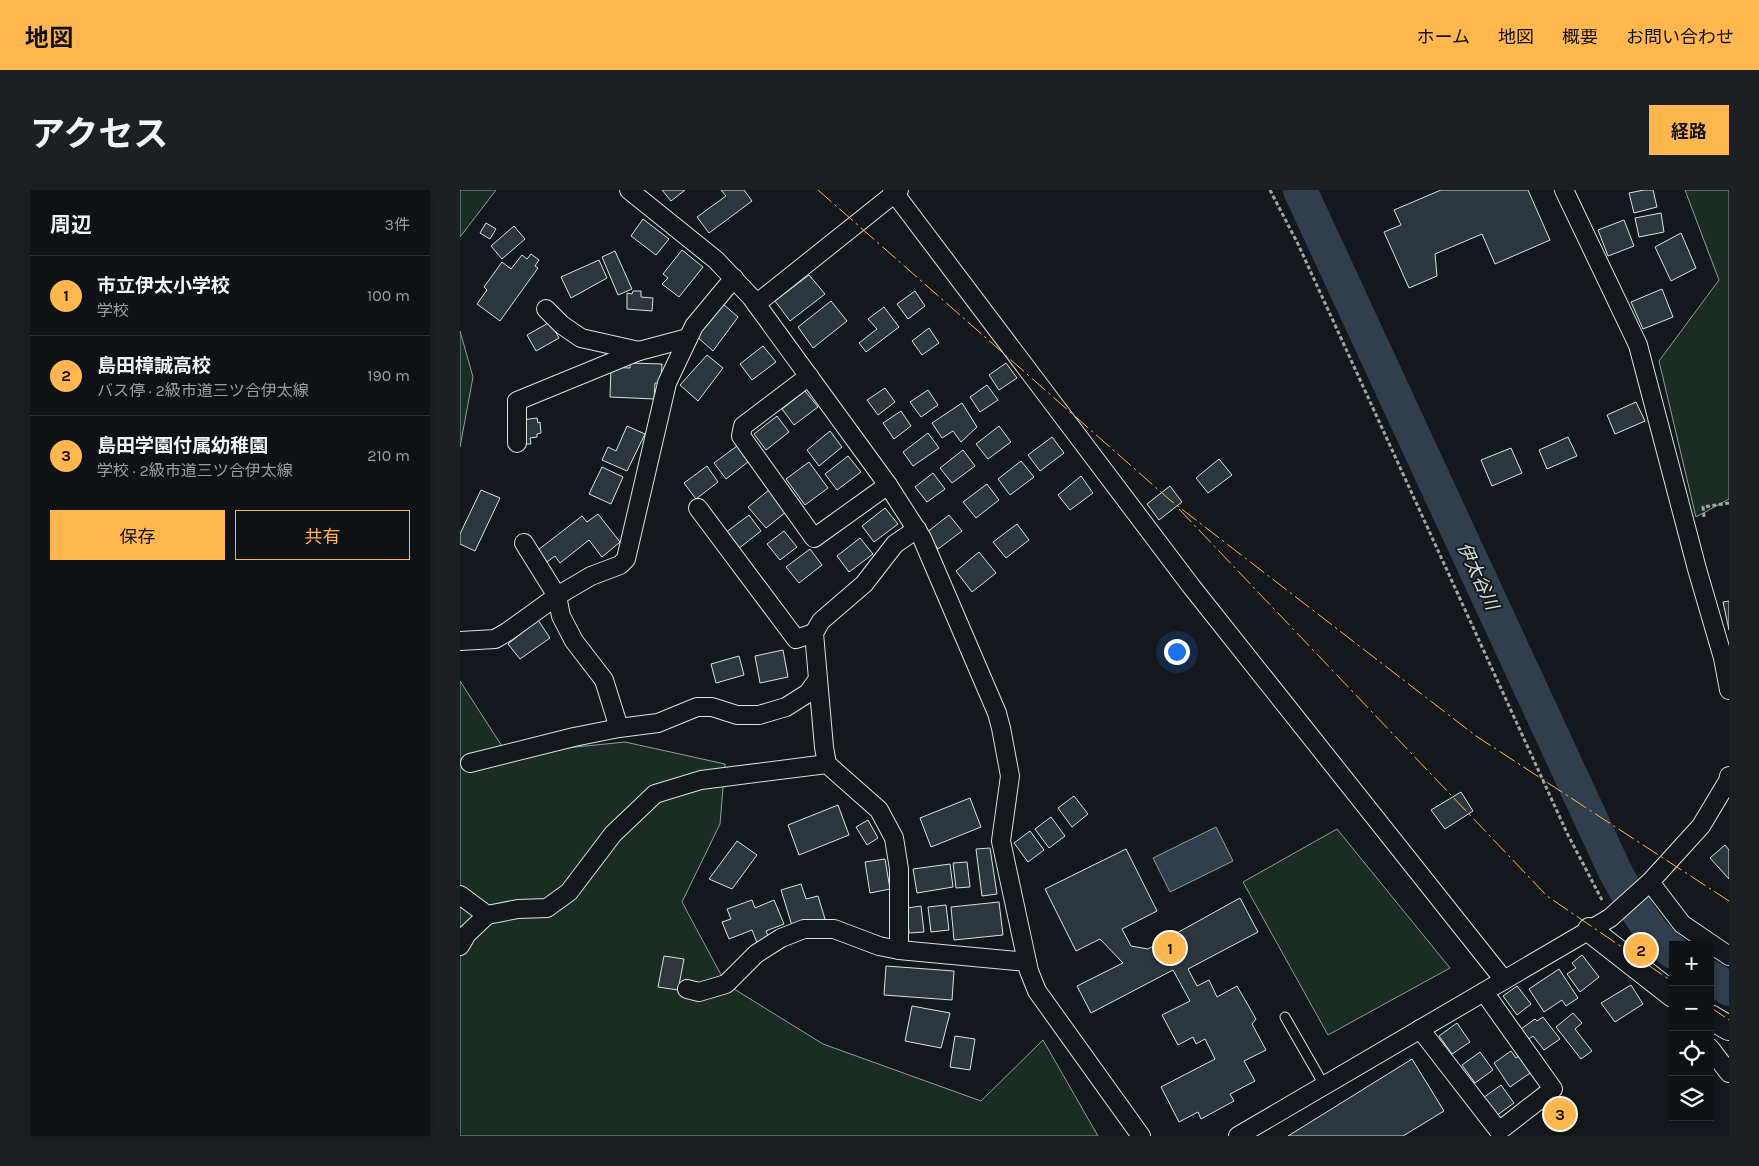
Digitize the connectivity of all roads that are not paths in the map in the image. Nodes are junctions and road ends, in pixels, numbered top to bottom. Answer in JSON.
{"nodes":[{"id":1,"x":630,"y":190,"type":"edge"},
{"id":2,"x":1564,"y":190,"type":"edge"},
{"id":3,"x":895,"y":191,"type":"edge"},
{"id":4,"x":734,"y":278,"type":"junction"},
{"id":5,"x":756,"y":304,"type":"junction"},
{"id":6,"x":546,"y":309,"type":"dead end"},
{"id":7,"x":688,"y":338,"type":"junction"},
{"id":8,"x":639,"y":351,"type":"junction"},
{"id":9,"x":809,"y":376,"type":"junction"},
{"id":10,"x":517,"y":444,"type":"dead end"},
{"id":11,"x":888,"y":485,"type":"junction"},
{"id":12,"x":698,"y":508,"type":"dead end"},
{"id":13,"x":917,"y":529,"type":"junction"},
{"id":14,"x":524,"y":543,"type":"dead end"},
{"id":15,"x":557,"y":596,"type":"junction"},
{"id":16,"x":814,"y":633,"type":"junction"},
{"id":17,"x":460,"y":641,"type":"edge"},
{"id":18,"x":1726,"y":657,"type":"edge"},
{"id":19,"x":818,"y":678,"type":"junction"},
{"id":20,"x":1729,"y":690,"type":"edge"},
{"id":21,"x":619,"y":728,"type":"junction"},
{"id":22,"x":470,"y":763,"type":"dead end"},
{"id":23,"x":827,"y":764,"type":"junction"},
{"id":24,"x":1729,"y":776,"type":"edge"},
{"id":25,"x":1648,"y":884,"type":"junction"},
{"id":26,"x":460,"y":895,"type":"edge"},
{"id":27,"x":487,"y":915,"type":"junction"},
{"id":28,"x":1605,"y":920,"type":"junction"},
{"id":29,"x":460,"y":946,"type":"edge"},
{"id":30,"x":899,"y":950,"type":"junction"},
{"id":31,"x":1729,"y":956,"type":"edge"},
{"id":32,"x":1027,"y":962,"type":"junction"},
{"id":33,"x":1504,"y":980,"type":"junction"},
{"id":34,"x":687,"y":989,"type":"dead end"},
{"id":35,"x":1484,"y":992,"type":"junction"},
{"id":36,"x":1669,"y":993,"type":"edge"},
{"id":37,"x":1285,"y":1016,"type":"dead end"},
{"id":38,"x":1714,"y":1019,"type":"edge"},
{"id":39,"x":1729,"y":1028,"type":"edge"},
{"id":40,"x":1420,"y":1029,"type":"junction"},
{"id":41,"x":1714,"y":1053,"type":"edge"},
{"id":42,"x":1729,"y":1073,"type":"edge"},
{"id":43,"x":1324,"y":1085,"type":"junction"},
{"id":44,"x":1141,"y":1136,"type":"edge"},
{"id":45,"x":1238,"y":1136,"type":"edge"}],
"edges":[{"from":1,"to":4,"type":"street"},
{"from":2,"to":18,"type":"street"},
{"from":3,"to":5,"type":"street"},
{"from":3,"to":33,"type":"street"},
{"from":4,"to":5,"type":"street"},
{"from":4,"to":7,"type":"street"},
{"from":5,"to":9,"type":"street"},
{"from":6,"to":8,"type":"street"},
{"from":7,"to":8,"type":"street"},
{"from":7,"to":15,"type":"street"},
{"from":8,"to":10,"type":"street"},
{"from":9,"to":11,"type":"street"},
{"from":9,"to":11,"type":"street"},
{"from":11,"to":13,"type":"street"},
{"from":12,"to":16,"type":"street"},
{"from":13,"to":16,"type":"street"},
{"from":13,"to":32,"type":"street"},
{"from":14,"to":15,"type":"street"},
{"from":15,"to":17,"type":"street"},
{"from":15,"to":21,"type":"street"},
{"from":16,"to":19,"type":"street"},
{"from":18,"to":20,"type":"street"},
{"from":19,"to":21,"type":"street"},
{"from":19,"to":23,"type":"street"},
{"from":21,"to":22,"type":"street"},
{"from":23,"to":27,"type":"street"},
{"from":23,"to":30,"type":"street"},
{"from":24,"to":25,"type":"street"},
{"from":25,"to":28,"type":"street"},
{"from":25,"to":31,"type":"street"},
{"from":26,"to":27,"type":"street"},
{"from":27,"to":29,"type":"street"},
{"from":28,"to":33,"type":"street"},
{"from":28,"to":36,"type":"street"},
{"from":30,"to":32,"type":"street"},
{"from":30,"to":34,"type":"street"},
{"from":32,"to":44,"type":"street"},
{"from":33,"to":35,"type":"street"},
{"from":35,"to":40,"type":"street"},
{"from":35,"to":40,"type":"street"},
{"from":37,"to":43,"type":"lane"},
{"from":38,"to":39,"type":"street"},
{"from":40,"to":43,"type":"street"},
{"from":41,"to":42,"type":"street"},
{"from":43,"to":45,"type":"street"}]}
